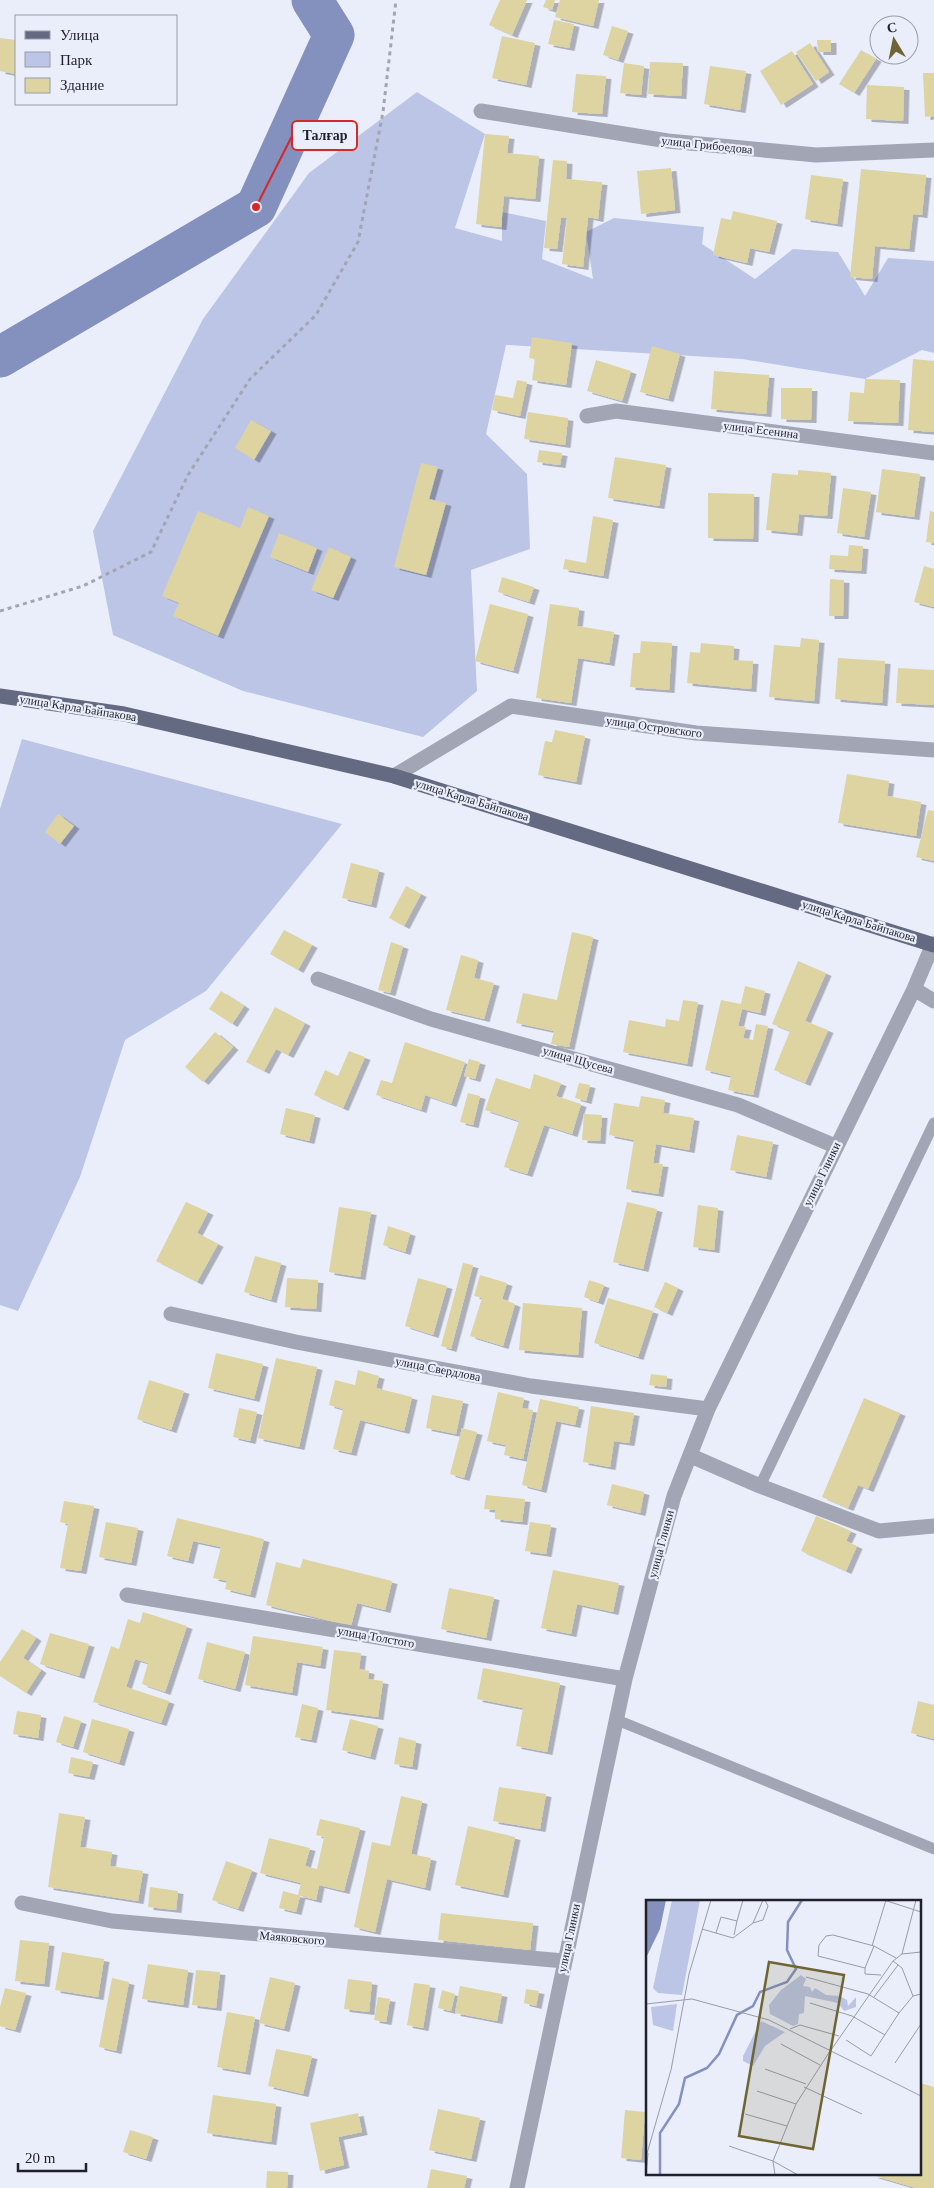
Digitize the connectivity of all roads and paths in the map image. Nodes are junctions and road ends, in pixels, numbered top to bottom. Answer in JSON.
{"nodes":[{"id":1,"x":396,"y":0,"type":"edge"},
{"id":2,"x":481,"y":111,"type":"dead end"},
{"id":3,"x":934,"y":150,"type":"edge"},
{"id":4,"x":588,"y":416,"type":"dead end"},
{"id":5,"x":934,"y":453,"type":"edge"},
{"id":6,"x":0,"y":611,"type":"edge"},
{"id":7,"x":0,"y":696,"type":"edge"},
{"id":8,"x":934,"y":750,"type":"edge"},
{"id":9,"x":394,"y":776,"type":"junction"},
{"id":10,"x":933,"y":944,"type":"edge"},
{"id":11,"x":318,"y":979,"type":"dead end"},
{"id":12,"x":914,"y":989,"type":"junction"},
{"id":13,"x":934,"y":1001,"type":"edge"},
{"id":14,"x":934,"y":1124,"type":"edge"},
{"id":15,"x":835,"y":1146,"type":"junction"},
{"id":16,"x":171,"y":1314,"type":"dead end"},
{"id":17,"x":708,"y":1409,"type":"junction"},
{"id":18,"x":691,"y":1456,"type":"junction"},
{"id":19,"x":760,"y":1486,"type":"junction"},
{"id":20,"x":934,"y":1526,"type":"edge"},
{"id":21,"x":127,"y":1595,"type":"dead end"},
{"id":22,"x":625,"y":1679,"type":"junction"},
{"id":23,"x":617,"y":1720,"type":"junction"},
{"id":24,"x":934,"y":1849,"type":"edge"},
{"id":25,"x":22,"y":1903,"type":"dead end"},
{"id":26,"x":564,"y":1961,"type":"junction"},
{"id":27,"x":517,"y":2188,"type":"edge"}],
"edges":[{"from":1,"to":6,"type":"path"},
{"from":2,"to":3,"type":"street","name":"улица Грибоедова"},
{"from":4,"to":5,"type":"street","name":"улица Есенина"},
{"from":7,"to":9,"type":"main road","name":"улица Карла Байпакова"},
{"from":8,"to":9,"type":"street","name":"улица Островского"},
{"from":9,"to":10,"type":"main road","name":"улица Карла Байпакова"},
{"from":10,"to":12,"type":"street","name":"улица Глинки"},
{"from":11,"to":15,"type":"street","name":"улица Щусева"},
{"from":12,"to":13,"type":"street"},
{"from":12,"to":15,"type":"street","name":"улица Глинки"},
{"from":14,"to":19,"type":"lane"},
{"from":15,"to":17,"type":"street","name":"улица Глинки"},
{"from":16,"to":17,"type":"street","name":"улица Свердлова"},
{"from":17,"to":18,"type":"street","name":"улица Глинки"},
{"from":18,"to":19,"type":"street"},
{"from":18,"to":22,"type":"street","name":"улица Глинки"},
{"from":19,"to":20,"type":"street"},
{"from":21,"to":22,"type":"street","name":"улица Толстого"},
{"from":22,"to":23,"type":"street","name":"улица Глинки"},
{"from":23,"to":24,"type":"lane"},
{"from":23,"to":26,"type":"street","name":"улица Глинки"},
{"from":25,"to":26,"type":"street","name":"Маяковского"},
{"from":26,"to":27,"type":"street","name":"улица Глинки"}]}
